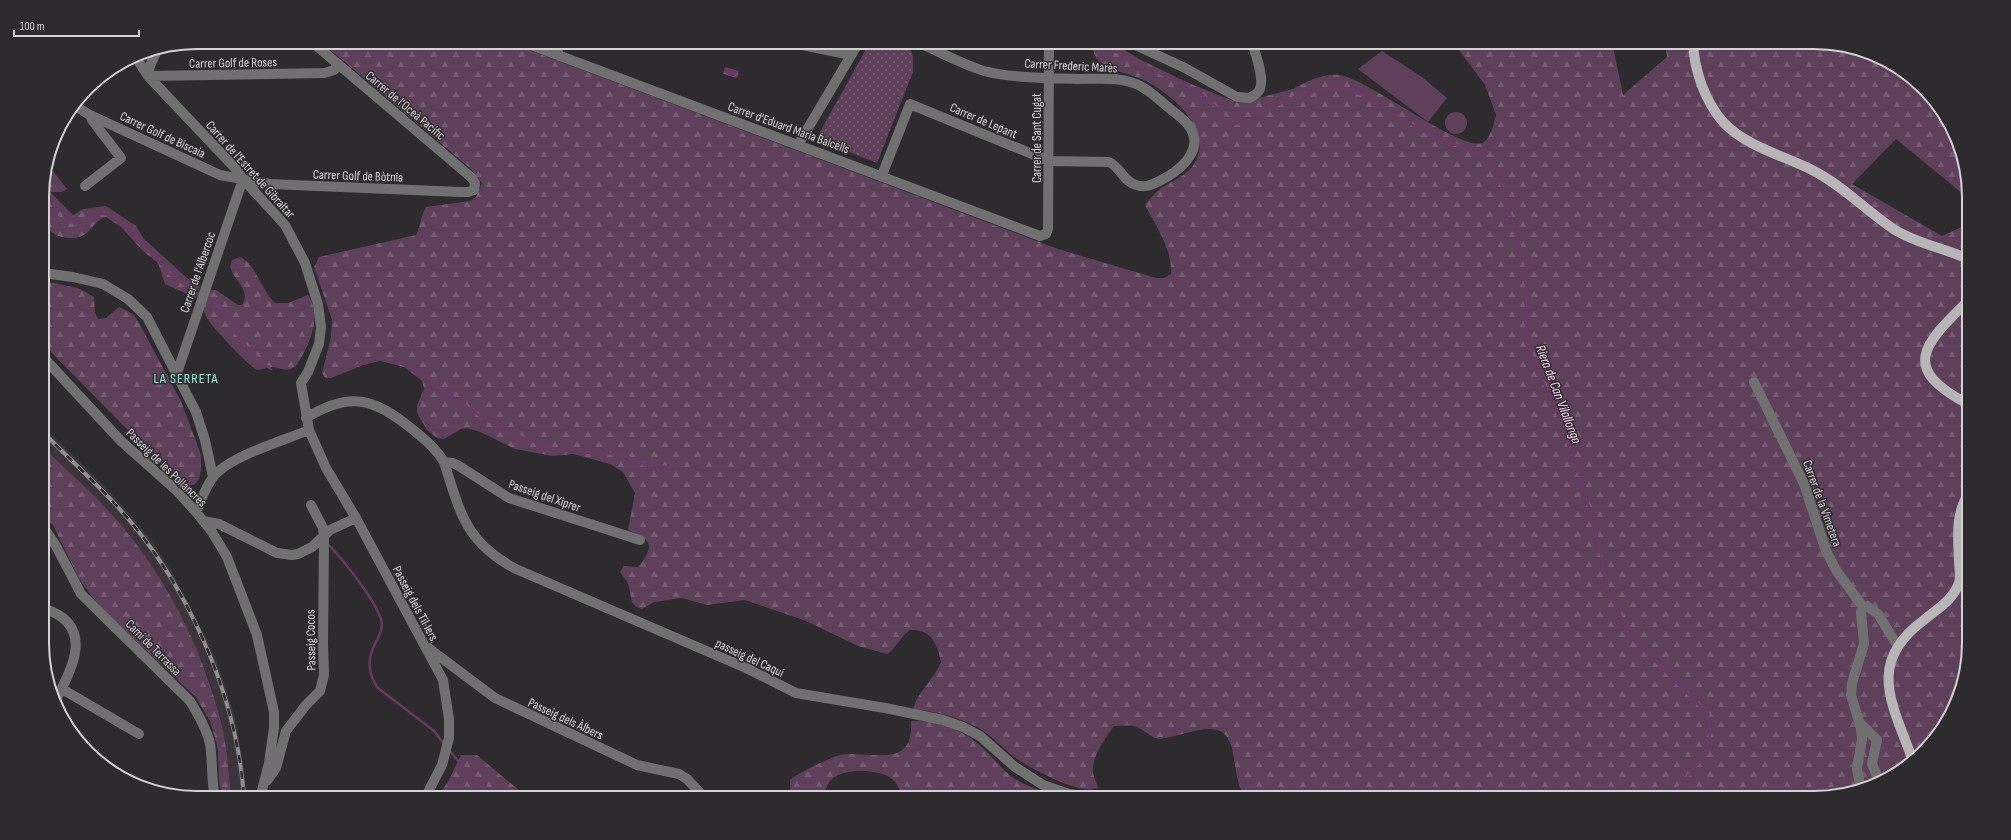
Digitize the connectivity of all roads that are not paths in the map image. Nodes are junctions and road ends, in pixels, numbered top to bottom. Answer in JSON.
{"nodes":[{"id":1,"x":320,"y":49,"type":"edge"},
{"id":2,"x":541,"y":49,"type":"edge"},
{"id":3,"x":557,"y":49,"type":"edge"},
{"id":4,"x":822,"y":49,"type":"edge"},
{"id":5,"x":855,"y":49,"type":"edge"},
{"id":6,"x":933,"y":49,"type":"edge"},
{"id":7,"x":1049,"y":49,"type":"edge"},
{"id":8,"x":1144,"y":49,"type":"edge"},
{"id":9,"x":1254,"y":49,"type":"edge"},
{"id":10,"x":1694,"y":49,"type":"edge"},
{"id":11,"x":155,"y":55,"type":"edge"},
{"id":12,"x":851,"y":55,"type":"junction"},
{"id":13,"x":559,"y":56,"type":"junction"},
{"id":14,"x":138,"y":61,"type":"edge"},
{"id":15,"x":338,"y":64,"type":"junction"},
{"id":16,"x":148,"y":76,"type":"junction"},
{"id":17,"x":1049,"y":78,"type":"junction"},
{"id":18,"x":79,"y":108,"type":"edge"},
{"id":19,"x":90,"y":115,"type":"junction"},
{"id":20,"x":798,"y":145,"type":"junction"},
{"id":21,"x":1049,"y":161,"type":"junction"},
{"id":22,"x":882,"y":175,"type":"junction"},
{"id":23,"x":243,"y":180,"type":"junction"},
{"id":24,"x":86,"y":186,"type":"dead end"},
{"id":25,"x":472,"y":191,"type":"joint"},
{"id":26,"x":1046,"y":234,"type":"joint"},
{"id":27,"x":1962,"y":258,"type":"edge"},
{"id":28,"x":49,"y":274,"type":"edge"},
{"id":29,"x":1962,"y":307,"type":"edge"},
{"id":30,"x":49,"y":363,"type":"edge"},
{"id":31,"x":177,"y":373,"type":"junction"},
{"id":32,"x":1754,"y":382,"type":"dead end"},
{"id":33,"x":1962,"y":401,"type":"edge"},
{"id":34,"x":306,"y":418,"type":"junction"},
{"id":35,"x":309,"y":430,"type":"junction"},
{"id":36,"x":444,"y":462,"type":"junction"},
{"id":37,"x":213,"y":477,"type":"junction"},
{"id":38,"x":311,"y":505,"type":"dead end"},
{"id":39,"x":1962,"y":506,"type":"edge"},
{"id":40,"x":196,"y":512,"type":"junction"},
{"id":41,"x":356,"y":518,"type":"junction"},
{"id":42,"x":204,"y":521,"type":"junction"},
{"id":43,"x":49,"y":536,"type":"edge"},
{"id":44,"x":324,"y":537,"type":"junction"},
{"id":45,"x":640,"y":540,"type":"dead end"},
{"id":46,"x":1863,"y":607,"type":"junction"},
{"id":47,"x":49,"y":611,"type":"edge"},
{"id":48,"x":424,"y":645,"type":"junction"},
{"id":49,"x":1897,"y":645,"type":"junction"},
{"id":50,"x":62,"y":689,"type":"junction"},
{"id":51,"x":59,"y":695,"type":"edge"},
{"id":52,"x":1860,"y":723,"type":"junction"},
{"id":53,"x":139,"y":734,"type":"dead end"},
{"id":54,"x":1911,"y":754,"type":"edge"},
{"id":55,"x":1877,"y":777,"type":"edge"},
{"id":56,"x":1860,"y":783,"type":"edge"},
{"id":57,"x":265,"y":784,"type":"junction"},
{"id":58,"x":214,"y":791,"type":"edge"},
{"id":59,"x":262,"y":791,"type":"edge"},
{"id":60,"x":429,"y":791,"type":"edge"},
{"id":61,"x":698,"y":791,"type":"edge"},
{"id":62,"x":1061,"y":791,"type":"edge"}],
"edges":[{"from":1,"to":15,"type":"street","name":"Carrer de l'Oceà Pacífic"},
{"from":2,"to":13,"type":"street","name":"Carrer d'Eduard Maria Balcells"},
{"from":3,"to":13,"type":"street"},
{"from":4,"to":12,"type":"street"},
{"from":5,"to":12,"type":"street"},
{"from":6,"to":17,"type":"street","name":"Carrer Frederic Marès"},
{"from":7,"to":17,"type":"street","name":"Carrer de Sant Cugat"},
{"from":8,"to":9,"type":"street"},
{"from":10,"to":27,"type":"main road"},
{"from":11,"to":16,"type":"street"},
{"from":12,"to":20,"type":"street"},
{"from":13,"to":20,"type":"street","name":"Carrer d'Eduard Maria Balcells"},
{"from":14,"to":16,"type":"street","name":"Carrer de l'Estret de Gibraltar"},
{"from":15,"to":16,"type":"street","name":"Carrer Golf de Roses"},
{"from":15,"to":25,"type":"street","name":"Carrer de l'Oceà Pacífic"},
{"from":16,"to":23,"type":"street","name":"Carrer de l'Estret de Gibraltar"},
{"from":17,"to":21,"type":"street","name":"Carrer de Sant Cugat"},
{"from":17,"to":21,"type":"street","name":"Carrer Frederic Marès"},
{"from":18,"to":19,"type":"street","name":"Carrer Golf de Biscaia"},
{"from":19,"to":23,"type":"street","name":"Carrer Golf de Biscaia"},
{"from":19,"to":24,"type":"street"},
{"from":20,"to":22,"type":"street","name":"Carrer d'Eduard Maria Balcells"},
{"from":21,"to":22,"type":"street","name":"Carrer de Lepant"},
{"from":21,"to":26,"type":"street","name":"Carrer de Sant Cugat"},
{"from":22,"to":26,"type":"street","name":"Carrer d'Eduard Maria Balcells"},
{"from":23,"to":25,"type":"street","name":"Carrer Golf de Bòtnia"},
{"from":23,"to":31,"type":"street","name":"Carrer de l'Albercoc"},
{"from":23,"to":34,"type":"street","name":"Carrer de l'Estret de Gibraltar"},
{"from":28,"to":31,"type":"street"},
{"from":29,"to":33,"type":"main road"},
{"from":30,"to":40,"type":"street","name":"Passeig de les Pollancres"},
{"from":31,"to":37,"type":"street"},
{"from":32,"to":46,"type":"street","name":"Carrer de la Vimetera"},
{"from":34,"to":35,"type":"street","name":"Carrer de l'Estret de Gibraltar"},
{"from":34,"to":36,"type":"street"},
{"from":35,"to":37,"type":"street"},
{"from":35,"to":41,"type":"street","name":"Passeig dels Til·lers"},
{"from":36,"to":45,"type":"street","name":"Passeig del Xiprer"},
{"from":36,"to":62,"type":"street","name":"passeig del Caqui"},
{"from":37,"to":40,"type":"street"},
{"from":38,"to":44,"type":"street","name":"Passeig Cocos"},
{"from":39,"to":49,"type":"main road"},
{"from":40,"to":42,"type":"street","name":"Passeig de les Pollancres"},
{"from":41,"to":44,"type":"street"},
{"from":41,"to":48,"type":"street","name":"Passeig dels Til·lers"},
{"from":42,"to":44,"type":"street"},
{"from":42,"to":57,"type":"street","name":"Passeig de les Pollancres"},
{"from":43,"to":58,"type":"street","name":"Camí de Terrassa"},
{"from":44,"to":57,"type":"street","name":"Passeig Cocos"},
{"from":46,"to":49,"type":"street"},
{"from":46,"to":52,"type":"street"},
{"from":47,"to":50,"type":"street"},
{"from":48,"to":60,"type":"street","name":"Passeig dels Til·lers"},
{"from":48,"to":61,"type":"street","name":"Passeig dels Àlbers"},
{"from":49,"to":54,"type":"main road"},
{"from":50,"to":51,"type":"street"},
{"from":50,"to":53,"type":"street"},
{"from":52,"to":55,"type":"street"},
{"from":52,"to":56,"type":"street"},
{"from":57,"to":59,"type":"street","name":"Passeig de les Pollancres"}]}
